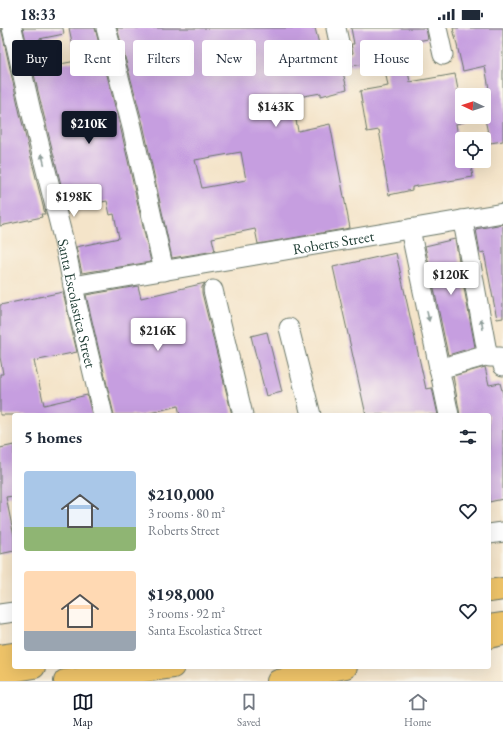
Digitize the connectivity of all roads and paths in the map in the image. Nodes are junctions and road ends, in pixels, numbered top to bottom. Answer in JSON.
{"nodes":[{"id":1,"x":12,"y":28,"type":"edge"},
{"id":2,"x":106,"y":28,"type":"edge"},
{"id":3,"x":336,"y":28,"type":"edge"},
{"id":4,"x":437,"y":28,"type":"edge"},
{"id":5,"x":339,"y":40,"type":"edge"},
{"id":6,"x":443,"y":55,"type":"dead end"},
{"id":7,"x":503,"y":213,"type":"edge"},
{"id":8,"x":464,"y":226,"type":"junction"},
{"id":9,"x":411,"y":235,"type":"junction"},
{"id":10,"x":164,"y":271,"type":"junction"},
{"id":11,"x":73,"y":286,"type":"junction"},
{"id":12,"x":213,"y":290,"type":"dead end"},
{"id":13,"x":289,"y":328,"type":"dead end"},
{"id":14,"x":496,"y":360,"type":"edge"},
{"id":15,"x":439,"y":369,"type":"junction"},
{"id":16,"x":104,"y":413,"type":"edge"},
{"id":17,"x":243,"y":413,"type":"edge"},
{"id":18,"x":310,"y":413,"type":"edge"},
{"id":19,"x":449,"y":413,"type":"edge"},
{"id":20,"x":503,"y":532,"type":"edge"},
{"id":21,"x":491,"y":534,"type":"edge"},
{"id":22,"x":503,"y":589,"type":"edge"},
{"id":23,"x":491,"y":591,"type":"edge"},
{"id":24,"x":12,"y":612,"type":"edge"},
{"id":25,"x":0,"y":614,"type":"edge"},
{"id":26,"x":503,"y":624,"type":"edge"},
{"id":27,"x":491,"y":626,"type":"edge"},
{"id":28,"x":503,"y":634,"type":"edge"},
{"id":29,"x":491,"y":637,"type":"edge"},
{"id":30,"x":158,"y":669,"type":"edge"},
{"id":31,"x":336,"y":669,"type":"edge"},
{"id":32,"x":65,"y":681,"type":"edge"},
{"id":33,"x":278,"y":681,"type":"edge"}],
"edges":[{"from":11,"to":1,"type":"street","name":"Santa Escolastica Street","one_way":true},
{"from":2,"to":10,"type":"street"},
{"from":3,"to":5,"type":"street"},
{"from":4,"to":6,"type":"street"},
{"from":7,"to":8,"type":"street","name":"Roberts Street"},
{"from":8,"to":9,"type":"street","name":"Roberts Street"},
{"from":14,"to":8,"type":"street","one_way":true},
{"from":9,"to":10,"type":"street","name":"Roberts Street"},
{"from":9,"to":15,"type":"street","one_way":true},
{"from":10,"to":11,"type":"street","name":"Roberts Street"},
{"from":11,"to":16,"type":"street","name":"Santa Escolastica Street"},
{"from":12,"to":17,"type":"street"},
{"from":13,"to":18,"type":"street"},
{"from":14,"to":15,"type":"street"},
{"from":15,"to":19,"type":"street"},
{"from":20,"to":21,"type":"street"},
{"from":22,"to":23,"type":"main road"},
{"from":24,"to":25,"type":"street"},
{"from":26,"to":27,"type":"main road"},
{"from":28,"to":29,"type":"main road"},
{"from":30,"to":32,"type":"main road"},
{"from":31,"to":33,"type":"main road"}]}
